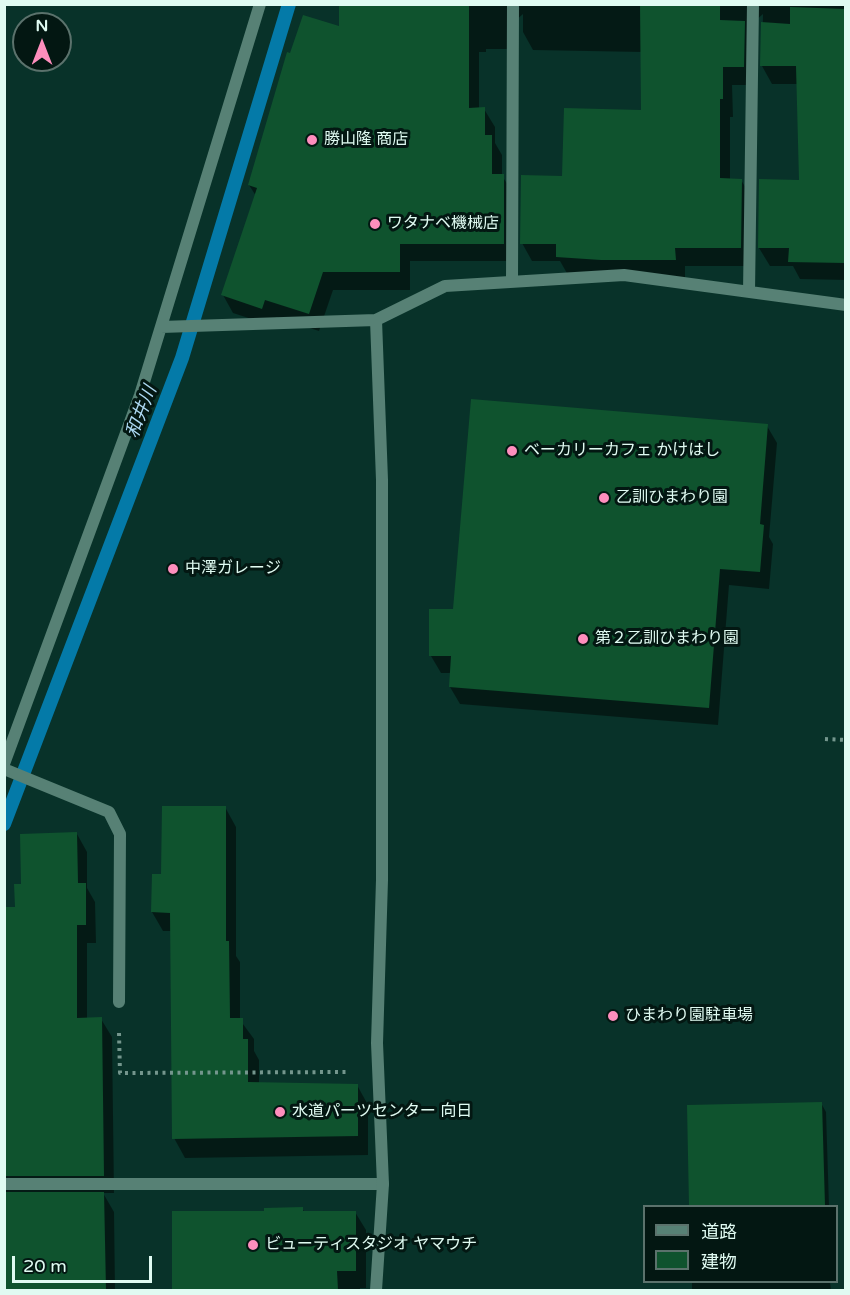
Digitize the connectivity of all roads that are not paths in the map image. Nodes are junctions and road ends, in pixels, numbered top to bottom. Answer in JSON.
{"nodes":[{"id":1,"x":260,"y":4,"type":"edge"},
{"id":2,"x":513,"y":4,"type":"edge"},
{"id":3,"x":753,"y":4,"type":"edge"},
{"id":4,"x":512,"y":280,"type":"junction"},
{"id":5,"x":749,"y":292,"type":"junction"},
{"id":6,"x":846,"y":305,"type":"edge"},
{"id":7,"x":376,"y":320,"type":"junction"},
{"id":8,"x":161,"y":327,"type":"junction"},
{"id":9,"x":4,"y":764,"type":"edge"},
{"id":10,"x":4,"y":769,"type":"edge"},
{"id":11,"x":119,"y":1002,"type":"road end"},
{"id":12,"x":4,"y":1184,"type":"edge"},
{"id":13,"x":383,"y":1184,"type":"junction"},
{"id":14,"x":376,"y":1290,"type":"edge"}],
"edges":[{"from":1,"to":8,"type":"street"},
{"from":2,"to":4,"type":"street"},
{"from":3,"to":5,"type":"street"},
{"from":4,"to":5,"type":"street"},
{"from":4,"to":7,"type":"street"},
{"from":5,"to":6,"type":"street"},
{"from":7,"to":8,"type":"street"},
{"from":7,"to":13,"type":"street"},
{"from":8,"to":9,"type":"street"},
{"from":10,"to":11,"type":"street"},
{"from":12,"to":13,"type":"street"},
{"from":13,"to":14,"type":"street"}]}
